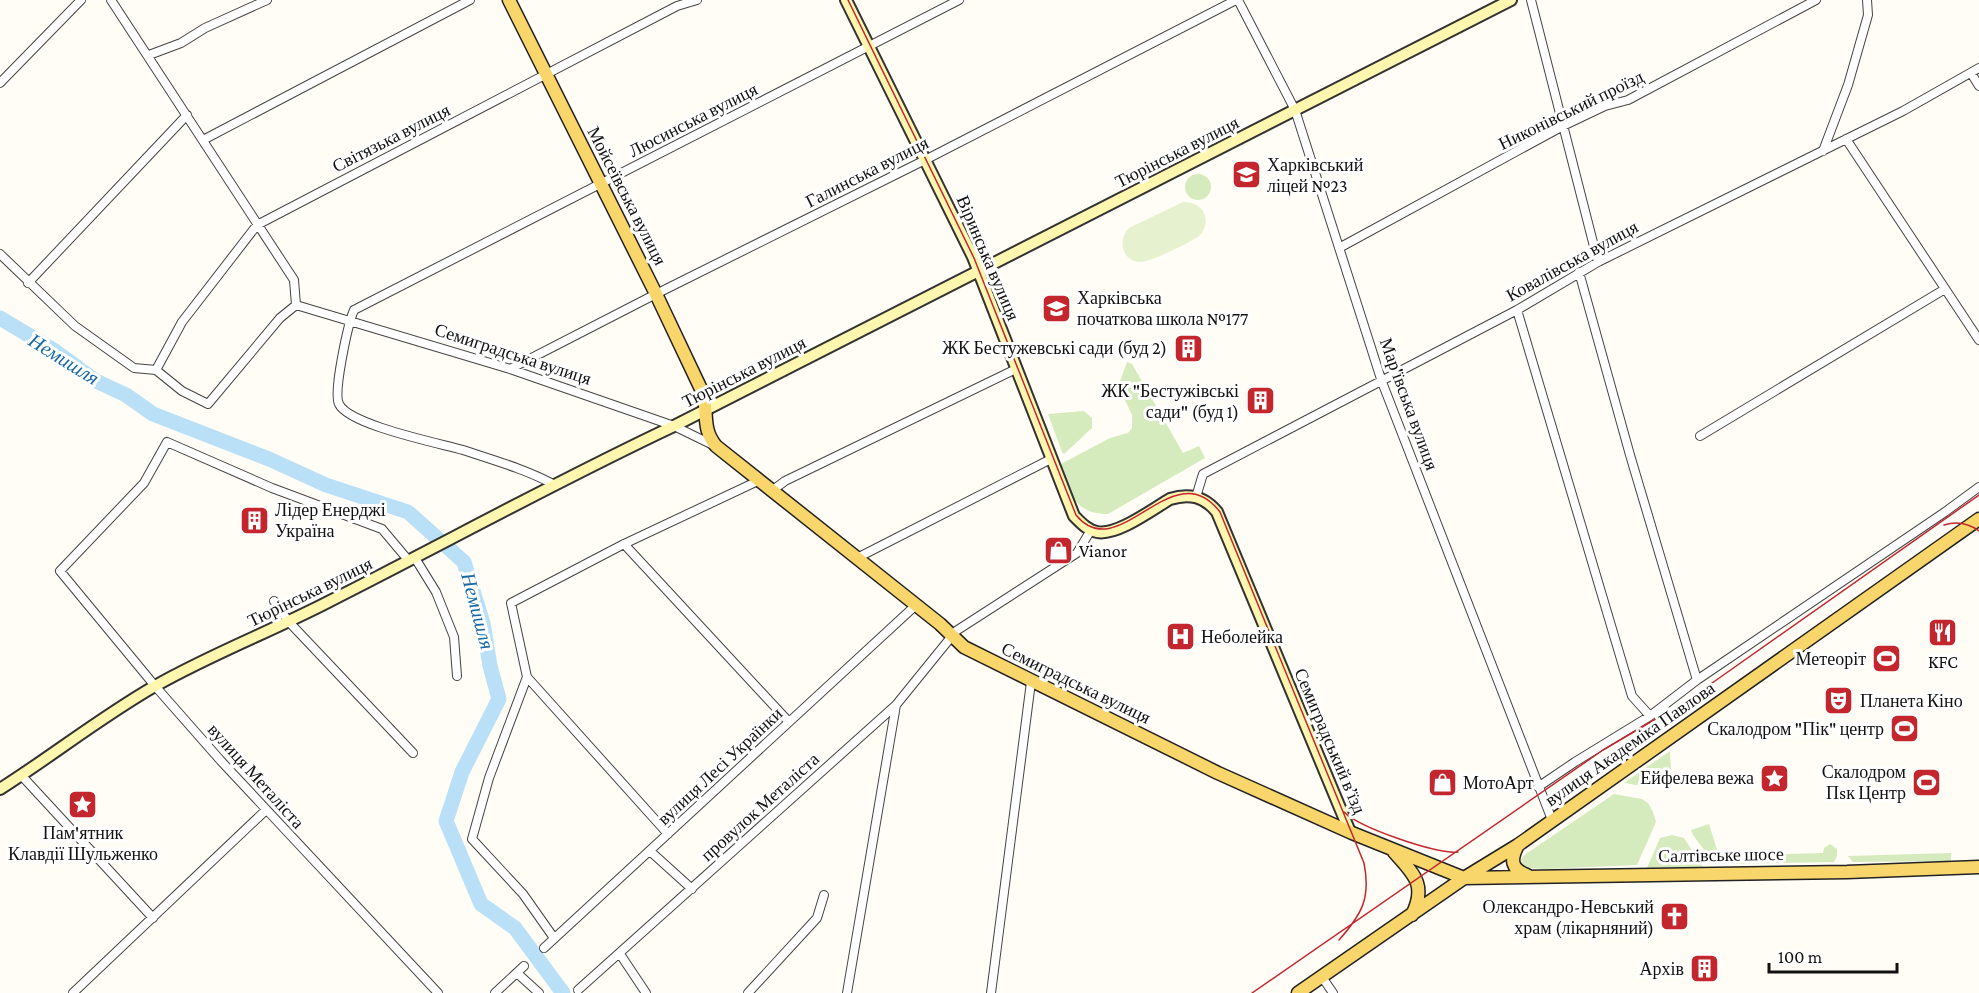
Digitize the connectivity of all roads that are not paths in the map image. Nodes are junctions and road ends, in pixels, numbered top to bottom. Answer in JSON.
{"nodes":[{"id":1,"x":81,"y":0,"type":"edge"},
{"id":2,"x":111,"y":0,"type":"edge"},
{"id":3,"x":267,"y":0,"type":"edge"},
{"id":4,"x":470,"y":0,"type":"edge"},
{"id":5,"x":509,"y":0,"type":"edge"},
{"id":6,"x":697,"y":0,"type":"edge"},
{"id":7,"x":846,"y":0,"type":"edge"},
{"id":8,"x":959,"y":0,"type":"edge"},
{"id":9,"x":1237,"y":0,"type":"edge"},
{"id":10,"x":1511,"y":0,"type":"edge"},
{"id":11,"x":1531,"y":0,"type":"edge"},
{"id":12,"x":1816,"y":0,"type":"edge"},
{"id":13,"x":1867,"y":0,"type":"edge"},
{"id":14,"x":870,"y":46,"type":"junction"},
{"id":15,"x":148,"y":55,"type":"junction"},
{"id":16,"x":1979,"y":68,"type":"edge"},
{"id":17,"x":547,"y":74,"type":"junction"},
{"id":18,"x":1971,"y":74,"type":"junction"},
{"id":19,"x":0,"y":83,"type":"edge"},
{"id":20,"x":1979,"y":86,"type":"edge"},
{"id":21,"x":1295,"y":110,"type":"junction"},
{"id":22,"x":187,"y":115,"type":"junction"},
{"id":23,"x":1563,"y":126,"type":"junction"},
{"id":24,"x":1846,"y":139,"type":"junction"},
{"id":25,"x":202,"y":140,"type":"junction"},
{"id":26,"x":1823,"y":151,"type":"junction"},
{"id":27,"x":925,"y":160,"type":"junction"},
{"id":28,"x":600,"y":185,"type":"junction"},
{"id":29,"x":257,"y":225,"type":"junction"},
{"id":30,"x":1339,"y":248,"type":"junction"},
{"id":31,"x":0,"y":254,"type":"edge"},
{"id":32,"x":1598,"y":262,"type":"junction"},
{"id":33,"x":978,"y":272,"type":"junction"},
{"id":34,"x":1580,"y":272,"type":"junction"},
{"id":35,"x":28,"y":283,"type":"junction"},
{"id":36,"x":1946,"y":289,"type":"junction"},
{"id":37,"x":656,"y":294,"type":"junction"},
{"id":38,"x":296,"y":305,"type":"junction"},
{"id":39,"x":1517,"y":310,"type":"junction"},
{"id":40,"x":350,"y":322,"type":"junction"},
{"id":41,"x":1979,"y":340,"type":"edge"},
{"id":42,"x":510,"y":369,"type":"junction"},
{"id":43,"x":1016,"y":369,"type":"junction"},
{"id":44,"x":156,"y":370,"type":"junction"},
{"id":45,"x":1382,"y":382,"type":"junction"},
{"id":46,"x":706,"y":410,"type":"junction"},
{"id":47,"x":674,"y":426,"type":"junction"},
{"id":48,"x":1700,"y":436,"type":"dead end"},
{"id":49,"x":716,"y":446,"type":"junction"},
{"id":50,"x":1051,"y":459,"type":"junction"},
{"id":51,"x":760,"y":480,"type":"junction"},
{"id":52,"x":553,"y":484,"type":"junction"},
{"id":53,"x":1979,"y":487,"type":"edge"},
{"id":54,"x":773,"y":490,"type":"junction"},
{"id":55,"x":1196,"y":496,"type":"junction"},
{"id":56,"x":1979,"y":519,"type":"edge"},
{"id":57,"x":1091,"y":530,"type":"junction"},
{"id":58,"x":624,"y":544,"type":"junction"},
{"id":59,"x":416,"y":558,"type":"junction"},
{"id":60,"x":857,"y":558,"type":"junction"},
{"id":61,"x":274,"y":601,"type":"dead end"},
{"id":62,"x":916,"y":605,"type":"junction"},
{"id":63,"x":289,"y":622,"type":"junction"},
{"id":64,"x":951,"y":636,"type":"junction"},
{"id":65,"x":457,"y":676,"type":"dead end"},
{"id":66,"x":527,"y":677,"type":"junction"},
{"id":67,"x":1697,"y":680,"type":"junction"},
{"id":68,"x":1031,"y":682,"type":"junction"},
{"id":69,"x":155,"y":686,"type":"junction"},
{"id":70,"x":896,"y":705,"type":"junction"},
{"id":71,"x":1650,"y":716,"type":"junction"},
{"id":72,"x":789,"y":722,"type":"junction"},
{"id":73,"x":413,"y":753,"type":"dead end"},
{"id":74,"x":21,"y":776,"type":"junction"},
{"id":75,"x":1538,"y":788,"type":"junction"},
{"id":76,"x":0,"y":789,"type":"edge"},
{"id":77,"x":266,"y":810,"type":"junction"},
{"id":78,"x":1552,"y":820,"type":"junction"},
{"id":79,"x":1350,"y":832,"type":"junction"},
{"id":80,"x":668,"y":834,"type":"junction"},
{"id":81,"x":1518,"y":845,"type":"junction"},
{"id":82,"x":1391,"y":849,"type":"junction"},
{"id":83,"x":650,"y":851,"type":"junction"},
{"id":84,"x":1979,"y":867,"type":"edge"},
{"id":85,"x":1531,"y":876,"type":"junction"},
{"id":86,"x":1464,"y":878,"type":"junction"},
{"id":87,"x":692,"y":889,"type":"junction"},
{"id":88,"x":824,"y":895,"type":"dead end"},
{"id":89,"x":1412,"y":915,"type":"junction"},
{"id":90,"x":153,"y":918,"type":"junction"},
{"id":91,"x":554,"y":938,"type":"junction"},
{"id":92,"x":544,"y":948,"type":"dead end"},
{"id":93,"x":620,"y":954,"type":"junction"},
{"id":94,"x":524,"y":966,"type":"dead end"},
{"id":95,"x":517,"y":973,"type":"junction"},
{"id":96,"x":1322,"y":977,"type":"junction"},
{"id":97,"x":578,"y":990,"type":"dead end"},
{"id":98,"x":73,"y":993,"type":"edge"},
{"id":99,"x":438,"y":993,"type":"edge"},
{"id":100,"x":495,"y":993,"type":"edge"},
{"id":101,"x":539,"y":993,"type":"edge"},
{"id":102,"x":646,"y":993,"type":"edge"},
{"id":103,"x":748,"y":993,"type":"edge"},
{"id":104,"x":847,"y":993,"type":"edge"},
{"id":105,"x":991,"y":993,"type":"edge"},
{"id":106,"x":1298,"y":993,"type":"edge"},
{"id":107,"x":1333,"y":993,"type":"edge"}],
"edges":[{"from":1,"to":19,"type":"street"},
{"from":2,"to":15,"type":"street"},
{"from":3,"to":15,"type":"street"},
{"from":4,"to":25,"type":"street"},
{"from":5,"to":17,"type":"main road","name":"Мойсеївська вулиця"},
{"from":6,"to":17,"type":"street","name":"Світязька вулиця"},
{"from":7,"to":14,"type":"main road","name":"Віринська вулиця"},
{"from":8,"to":14,"type":"street","name":"Люсинська вулиця"},
{"from":9,"to":21,"type":"street","name":"Мар'ївська вулиця"},
{"from":9,"to":27,"type":"street","name":"Галинська вулиця"},
{"from":10,"to":21,"type":"main road","name":"Тюрінська вулиця"},
{"from":11,"to":23,"type":"street"},
{"from":12,"to":23,"type":"street","name":"Никонівський проїзд"},
{"from":13,"to":26,"type":"street"},
{"from":14,"to":27,"type":"main road","name":"Віринська вулиця"},
{"from":14,"to":28,"type":"street","name":"Люсинська вулиця"},
{"from":15,"to":22,"type":"street"},
{"from":16,"to":18,"type":"street","name":"Ковалівська вулиця"},
{"from":17,"to":28,"type":"main road","name":"Мойсеївська вулиця"},
{"from":17,"to":29,"type":"street","name":"Світязька вулиця"},
{"from":18,"to":20,"type":"street"},
{"from":18,"to":24,"type":"street","name":"Ковалівська вулиця"},
{"from":21,"to":30,"type":"street","name":"Мар'ївська вулиця"},
{"from":21,"to":33,"type":"main road","name":"Тюрінська вулиця"},
{"from":22,"to":25,"type":"street"},
{"from":22,"to":35,"type":"street"},
{"from":23,"to":30,"type":"street","name":"Никонівський проїзд"},
{"from":23,"to":32,"type":"street"},
{"from":24,"to":26,"type":"street","name":"Ковалівська вулиця"},
{"from":24,"to":36,"type":"street"},
{"from":25,"to":29,"type":"street"},
{"from":26,"to":32,"type":"street","name":"Ковалівська вулиця"},
{"from":27,"to":33,"type":"main road","name":"Віринська вулиця"},
{"from":27,"to":37,"type":"street","name":"Галинська вулиця"},
{"from":28,"to":37,"type":"main road","name":"Мойсеївська вулиця"},
{"from":28,"to":40,"type":"street","name":"Люсинська вулиця"},
{"from":29,"to":38,"type":"street"},
{"from":29,"to":44,"type":"street","name":"Світязька вулиця"},
{"from":30,"to":45,"type":"street","name":"Мар'ївська вулиця"},
{"from":31,"to":35,"type":"street"},
{"from":32,"to":34,"type":"street","name":"Ковалівська вулиця"},
{"from":33,"to":43,"type":"main road","name":"Віринська вулиця"},
{"from":33,"to":46,"type":"main road","name":"Тюрінська вулиця"},
{"from":34,"to":39,"type":"street","name":"Ковалівська вулиця"},
{"from":34,"to":67,"type":"street"},
{"from":35,"to":44,"type":"street"},
{"from":36,"to":41,"type":"street"},
{"from":36,"to":48,"type":"street"},
{"from":37,"to":42,"type":"street","name":"Галинська вулиця"},
{"from":37,"to":46,"type":"main road","name":"Мойсеївська вулиця"},
{"from":38,"to":40,"type":"street","name":"Семиградська вулиця"},
{"from":38,"to":44,"type":"street"},
{"from":39,"to":45,"type":"street","name":"Ковалівська вулиця"},
{"from":39,"to":71,"type":"street"},
{"from":40,"to":42,"type":"street","name":"Семиградська вулиця"},
{"from":40,"to":52,"type":"street"},
{"from":42,"to":47,"type":"street","name":"Семиградська вулиця"},
{"from":43,"to":50,"type":"main road","name":"Віринська вулиця"},
{"from":43,"to":54,"type":"street"},
{"from":45,"to":55,"type":"street","name":"Ковалівська вулиця"},
{"from":45,"to":75,"type":"street","name":"Мар'ївська вулиця"},
{"from":46,"to":47,"type":"main road","name":"Тюрінська вулиця"},
{"from":46,"to":49,"type":"main road"},
{"from":47,"to":49,"type":"street","name":"Семиградська вулиця"},
{"from":47,"to":52,"type":"main road","name":"Тюрінська вулиця"},
{"from":49,"to":51,"type":"main road","name":"Семиградська вулиця"},
{"from":50,"to":57,"type":"main road","name":"Віринська вулиця"},
{"from":50,"to":60,"type":"street"},
{"from":51,"to":54,"type":"main road","name":"Семиградська вулиця"},
{"from":51,"to":58,"type":"street"},
{"from":52,"to":59,"type":"main road","name":"Тюрінська вулиця"},
{"from":53,"to":67,"type":"street","name":"вулиця Академіка Павлова"},
{"from":54,"to":60,"type":"main road","name":"Семиградська вулиця"},
{"from":55,"to":57,"type":"main road"},
{"from":55,"to":79,"type":"main road","name":"Семиградський в’їзд"},
{"from":56,"to":78,"type":"main road","name":"вулиця Академіка Павлова"},
{"from":57,"to":64,"type":"street"},
{"from":58,"to":66,"type":"street"},
{"from":58,"to":72,"type":"street"},
{"from":59,"to":63,"type":"main road","name":"Тюрінська вулиця"},
{"from":59,"to":65,"type":"street"},
{"from":59,"to":69,"type":"street","name":"вулиця Металіста"},
{"from":60,"to":62,"type":"main road","name":"Семиградська вулиця"},
{"from":61,"to":63,"type":"street"},
{"from":62,"to":64,"type":"main road","name":"Семиградська вулиця"},
{"from":62,"to":72,"type":"street","name":"вулиця Лесі Українки"},
{"from":63,"to":69,"type":"main road","name":"Тюрінська вулиця"},
{"from":63,"to":73,"type":"street"},
{"from":64,"to":68,"type":"main road","name":"Семиградська вулиця"},
{"from":64,"to":70,"type":"street","name":"провулок Металіста"},
{"from":66,"to":80,"type":"street"},
{"from":66,"to":91,"type":"street"},
{"from":67,"to":71,"type":"street","name":"вулиця Академіка Павлова"},
{"from":68,"to":79,"type":"main road","name":"Семиградська вулиця"},
{"from":68,"to":105,"type":"street"},
{"from":69,"to":74,"type":"main road","name":"Тюрінська вулиця"},
{"from":69,"to":77,"type":"street","name":"вулиця Металіста"},
{"from":70,"to":87,"type":"street","name":"провулок Металіста"},
{"from":70,"to":104,"type":"street"},
{"from":71,"to":75,"type":"street","name":"вулиця Академіка Павлова"},
{"from":72,"to":80,"type":"street","name":"вулиця Лесі Українки"},
{"from":74,"to":76,"type":"main road","name":"Тюрінська вулиця"},
{"from":74,"to":90,"type":"street"},
{"from":75,"to":78,"type":"street","name":"Мар'ївська вулиця"},
{"from":77,"to":90,"type":"street"},
{"from":77,"to":99,"type":"street","name":"вулиця Металіста"},
{"from":78,"to":81,"type":"main road","name":"вулиця Академіка Павлова"},
{"from":79,"to":82,"type":"main road","name":"Семиградська вулиця"},
{"from":80,"to":83,"type":"street","name":"вулиця Лесі Українки"},
{"from":81,"to":85,"type":"main road"},
{"from":81,"to":86,"type":"main road","name":"вулиця Академіка Павлова"},
{"from":82,"to":86,"type":"main road","name":"Семиградська вулиця"},
{"from":82,"to":89,"type":"main road"},
{"from":83,"to":87,"type":"street"},
{"from":83,"to":91,"type":"street","name":"вулиця Лесі Українки"},
{"from":84,"to":85,"type":"main road","name":"Салтівське шосе"},
{"from":85,"to":86,"type":"main road","name":"Салтівське шосе"},
{"from":86,"to":89,"type":"main road","name":"вулиця Академіка Павлова"},
{"from":87,"to":93,"type":"street","name":"провулок Металіста"},
{"from":88,"to":103,"type":"street"},
{"from":89,"to":96,"type":"main road","name":"вулиця Академіка Павлова"},
{"from":90,"to":98,"type":"street"},
{"from":91,"to":92,"type":"street","name":"вулиця Лесі Українки"},
{"from":93,"to":97,"type":"street","name":"провулок Металіста"},
{"from":93,"to":102,"type":"street"},
{"from":94,"to":95,"type":"street"},
{"from":95,"to":100,"type":"street"},
{"from":95,"to":101,"type":"street"},
{"from":96,"to":106,"type":"main road","name":"вулиця Академіка Павлова"},
{"from":96,"to":107,"type":"street"}]}
